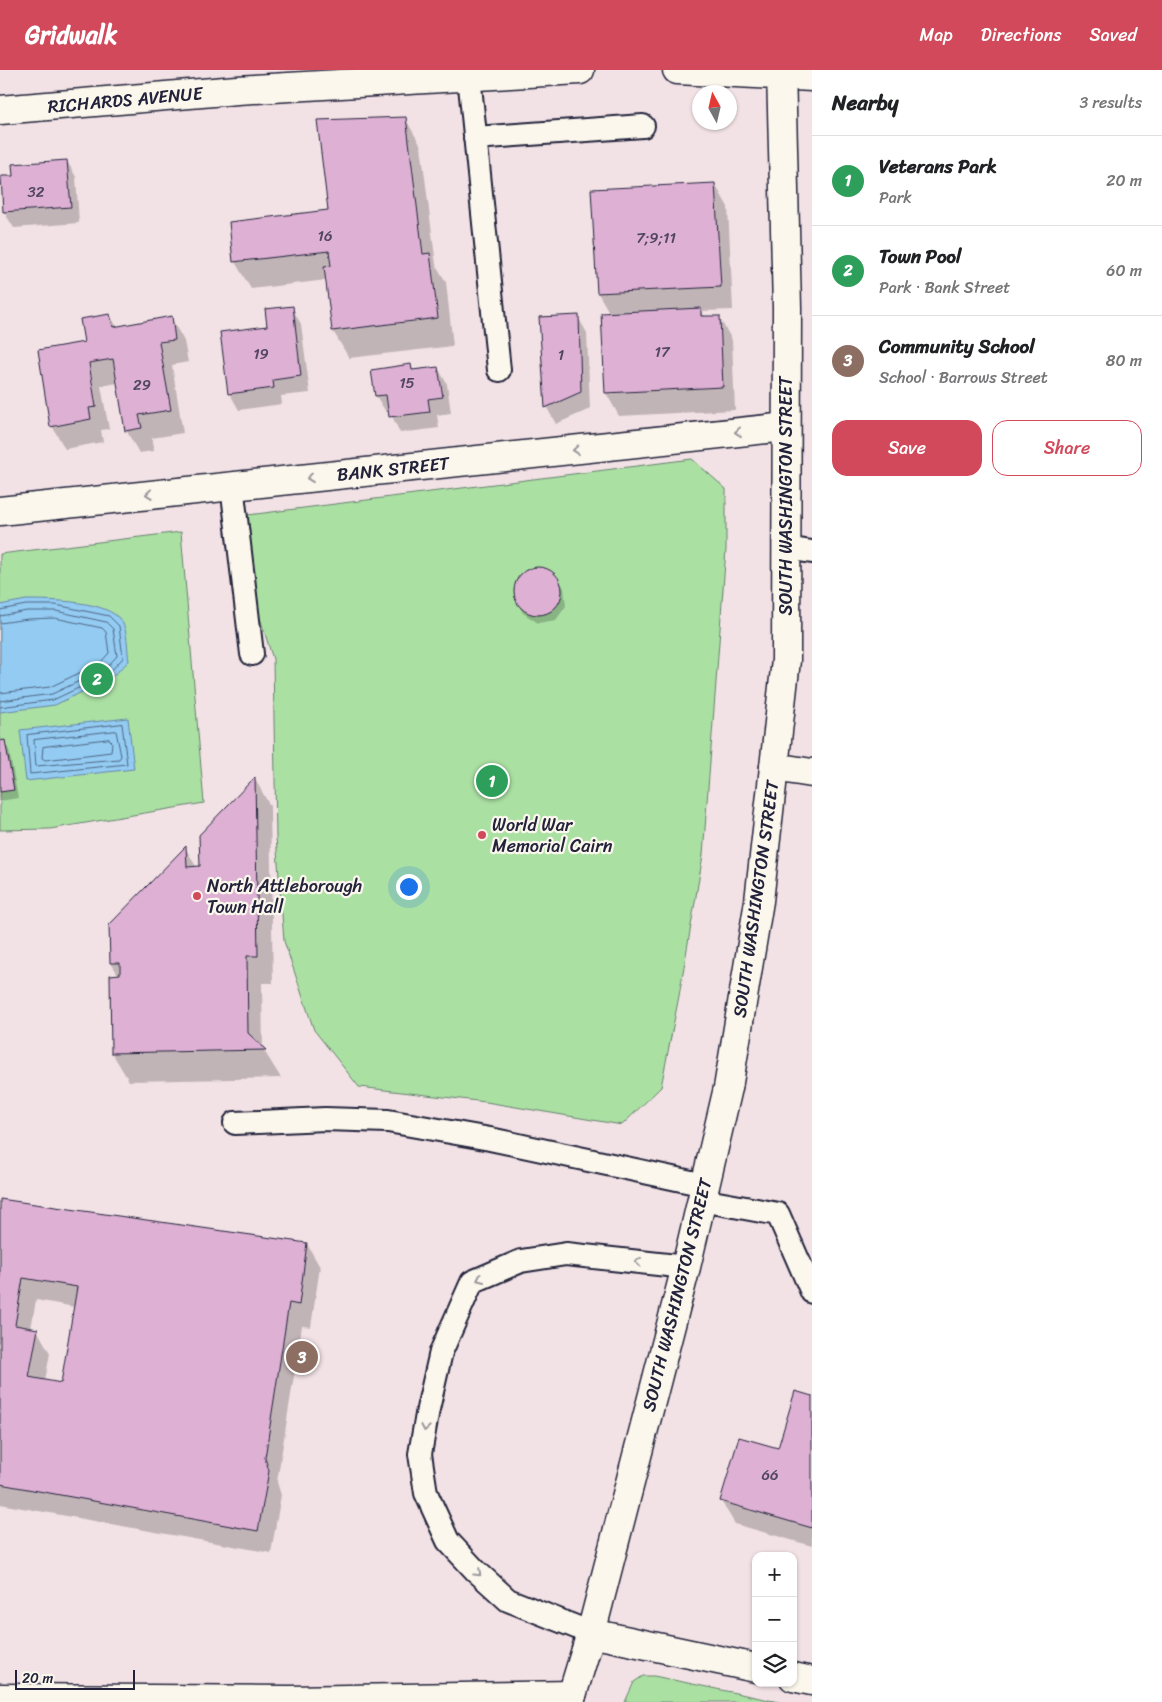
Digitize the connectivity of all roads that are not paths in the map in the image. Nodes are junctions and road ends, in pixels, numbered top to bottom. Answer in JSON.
{"nodes":[{"id":1,"x":580,"y":70,"type":"edge"},
{"id":2,"x":677,"y":70,"type":"edge"},
{"id":3,"x":781,"y":73,"type":"edge"},
{"id":4,"x":405,"y":75,"type":"edge"},
{"id":5,"x":469,"y":76,"type":"junction"},
{"id":6,"x":812,"y":77,"type":"edge"},
{"id":7,"x":0,"y":110,"type":"edge"},
{"id":8,"x":643,"y":126,"type":"dead end"},
{"id":9,"x":475,"y":138,"type":"junction"},
{"id":10,"x":499,"y":370,"type":"dead end"},
{"id":11,"x":786,"y":427,"type":"junction"},
{"id":12,"x":232,"y":485,"type":"junction"},
{"id":13,"x":0,"y":510,"type":"edge"},
{"id":14,"x":799,"y":550,"type":"edge"},
{"id":15,"x":252,"y":654,"type":"dead end"},
{"id":16,"x":774,"y":767,"type":"junction"},
{"id":17,"x":812,"y":773,"type":"edge"},
{"id":18,"x":235,"y":1123,"type":"dead end"},
{"id":19,"x":703,"y":1193,"type":"junction"},
{"id":20,"x":686,"y":1267,"type":"junction"},
{"id":21,"x":812,"y":1292,"type":"edge"},
{"id":22,"x":591,"y":1633,"type":"junction"},
{"id":23,"x":752,"y":1667,"type":"edge"},
{"id":24,"x":797,"y":1677,"type":"edge"},
{"id":25,"x":812,"y":1680,"type":"edge"},
{"id":26,"x":0,"y":1698,"type":"edge"},
{"id":27,"x":571,"y":1699,"type":"edge"},
{"id":28,"x":290,"y":1701,"type":"edge"}],
"edges":[{"from":1,"to":5,"type":"street","name":"RICHARDS AVENUE"},
{"from":2,"to":3,"type":"street"},
{"from":3,"to":6,"type":"street"},
{"from":3,"to":11,"type":"street","name":"SOUTH WASHINGTON STREET"},
{"from":4,"to":5,"type":"street","name":"RICHARDS AVENUE"},
{"from":4,"to":7,"type":"street","name":"RICHARDS AVENUE"},
{"from":5,"to":9,"type":"lane"},
{"from":8,"to":9,"type":"lane"},
{"from":9,"to":10,"type":"lane"},
{"from":11,"to":12,"type":"street","name":"BANK STREET","one_way":true},
{"from":11,"to":14,"type":"street","name":"SOUTH WASHINGTON STREET"},
{"from":12,"to":13,"type":"street","name":"BANK STREET","one_way":true},
{"from":12,"to":15,"type":"lane"},
{"from":14,"to":16,"type":"street","name":"SOUTH WASHINGTON STREET"},
{"from":16,"to":17,"type":"street"},
{"from":16,"to":19,"type":"street","name":"SOUTH WASHINGTON STREET"},
{"from":18,"to":19,"type":"lane"},
{"from":19,"to":20,"type":"street","name":"SOUTH WASHINGTON STREET"},
{"from":19,"to":21,"type":"lane"},
{"from":20,"to":22,"type":"street","name":"SOUTH WASHINGTON STREET"},
{"from":20,"to":22,"type":"lane","one_way":true},
{"from":22,"to":23,"type":"street"},
{"from":22,"to":27,"type":"street","name":"SOUTH WASHINGTON STREET"},
{"from":24,"to":25,"type":"street"},
{"from":26,"to":28,"type":"street"},
{"from":27,"to":28,"type":"street"}]}
